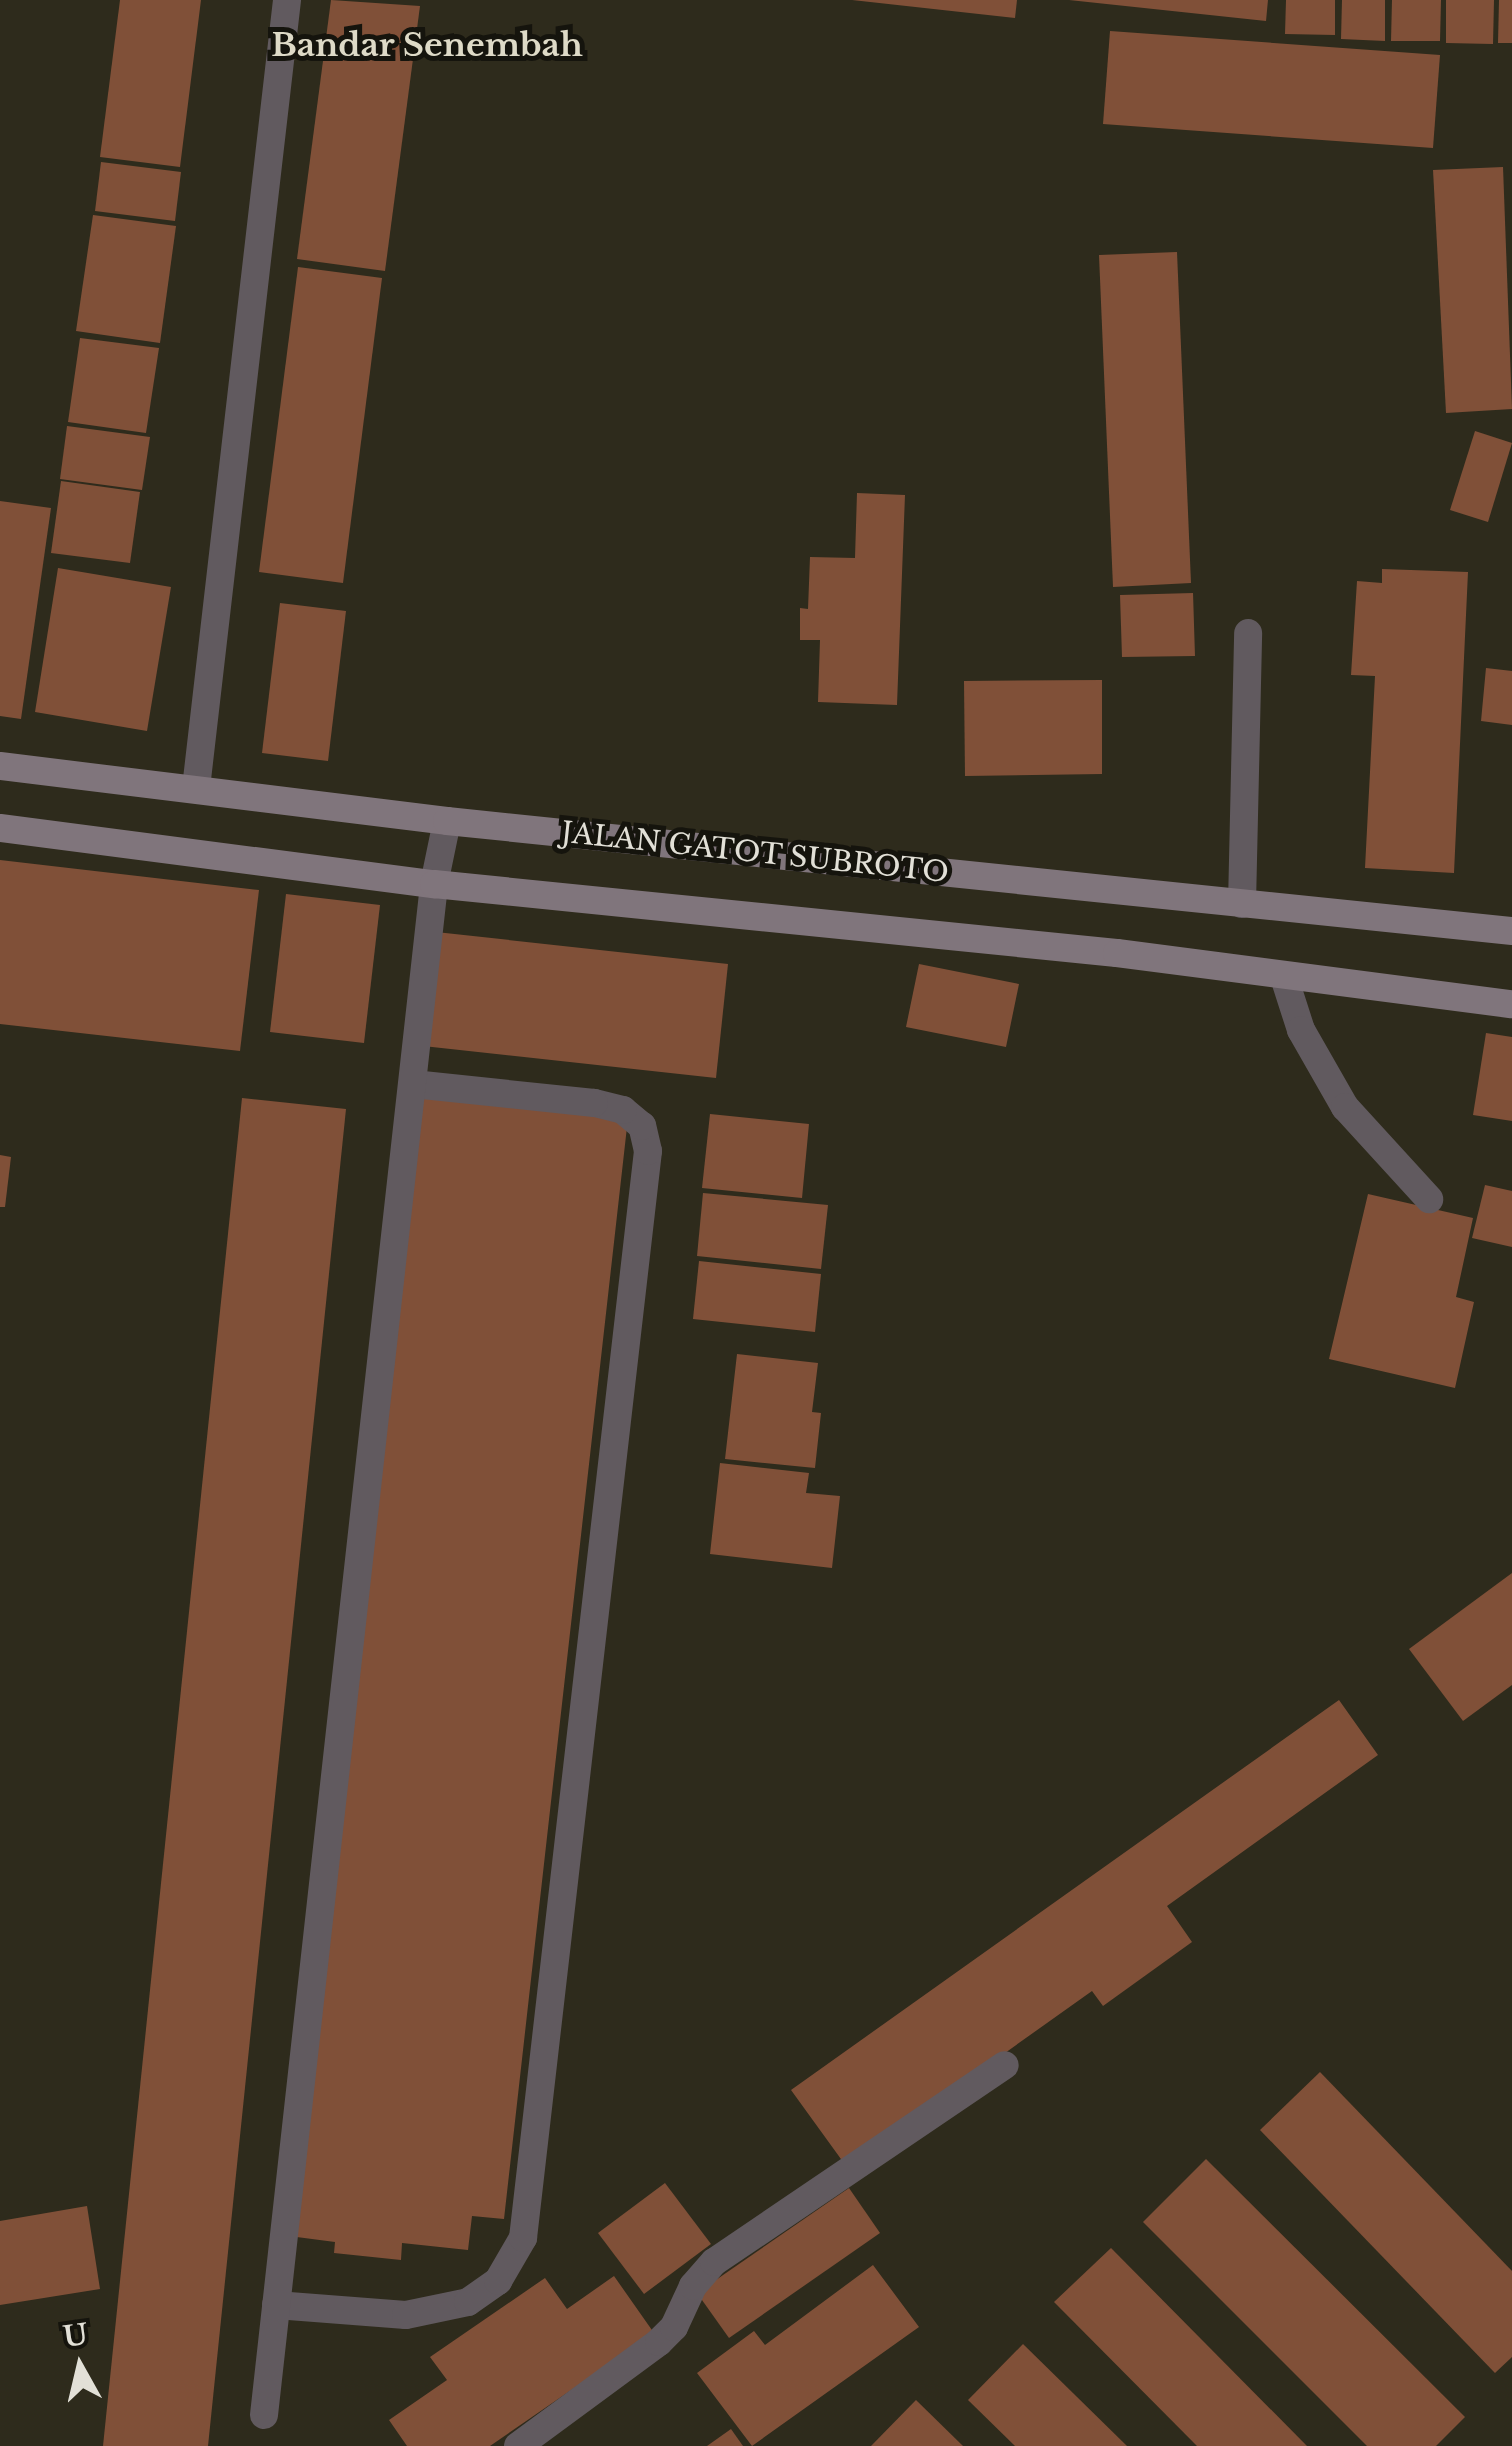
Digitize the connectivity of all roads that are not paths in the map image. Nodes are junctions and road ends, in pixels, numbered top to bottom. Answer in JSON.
{"nodes":[{"id":1,"x":287,"y":0,"type":"edge"},
{"id":2,"x":1248,"y":633,"type":"dead end"},
{"id":3,"x":0,"y":766,"type":"edge"},
{"id":4,"x":196,"y":788,"type":"junction"},
{"id":5,"x":446,"y":821,"type":"junction"},
{"id":6,"x":0,"y":828,"type":"edge"},
{"id":7,"x":434,"y":884,"type":"junction"},
{"id":8,"x":1242,"y":904,"type":"junction"},
{"id":9,"x":1512,"y":931,"type":"edge"},
{"id":10,"x":1284,"y":977,"type":"junction"},
{"id":11,"x":1512,"y":1004,"type":"edge"},
{"id":12,"x":413,"y":1084,"type":"junction"},
{"id":13,"x":1429,"y":1199,"type":"dead end"},
{"id":14,"x":1005,"y":2064,"type":"dead end"},
{"id":15,"x":276,"y":2306,"type":"junction"},
{"id":16,"x":264,"y":2415,"type":"dead end"},
{"id":17,"x":518,"y":2446,"type":"edge"}],
"edges":[{"from":1,"to":4,"type":"street"},
{"from":2,"to":8,"type":"street"},
{"from":3,"to":4,"type":"main road","name":"JALAN GATOT SUBROTO"},
{"from":4,"to":5,"type":"main road","name":"JALAN GATOT SUBROTO"},
{"from":5,"to":7,"type":"street"},
{"from":5,"to":8,"type":"main road","name":"JALAN GATOT SUBROTO"},
{"from":6,"to":7,"type":"main road"},
{"from":7,"to":10,"type":"main road"},
{"from":7,"to":12,"type":"street"},
{"from":8,"to":9,"type":"main road","name":"JALAN GATOT SUBROTO"},
{"from":10,"to":11,"type":"main road"},
{"from":10,"to":13,"type":"street"},
{"from":12,"to":15,"type":"street"},
{"from":12,"to":15,"type":"street"},
{"from":14,"to":17,"type":"street"},
{"from":15,"to":16,"type":"street"}]}
